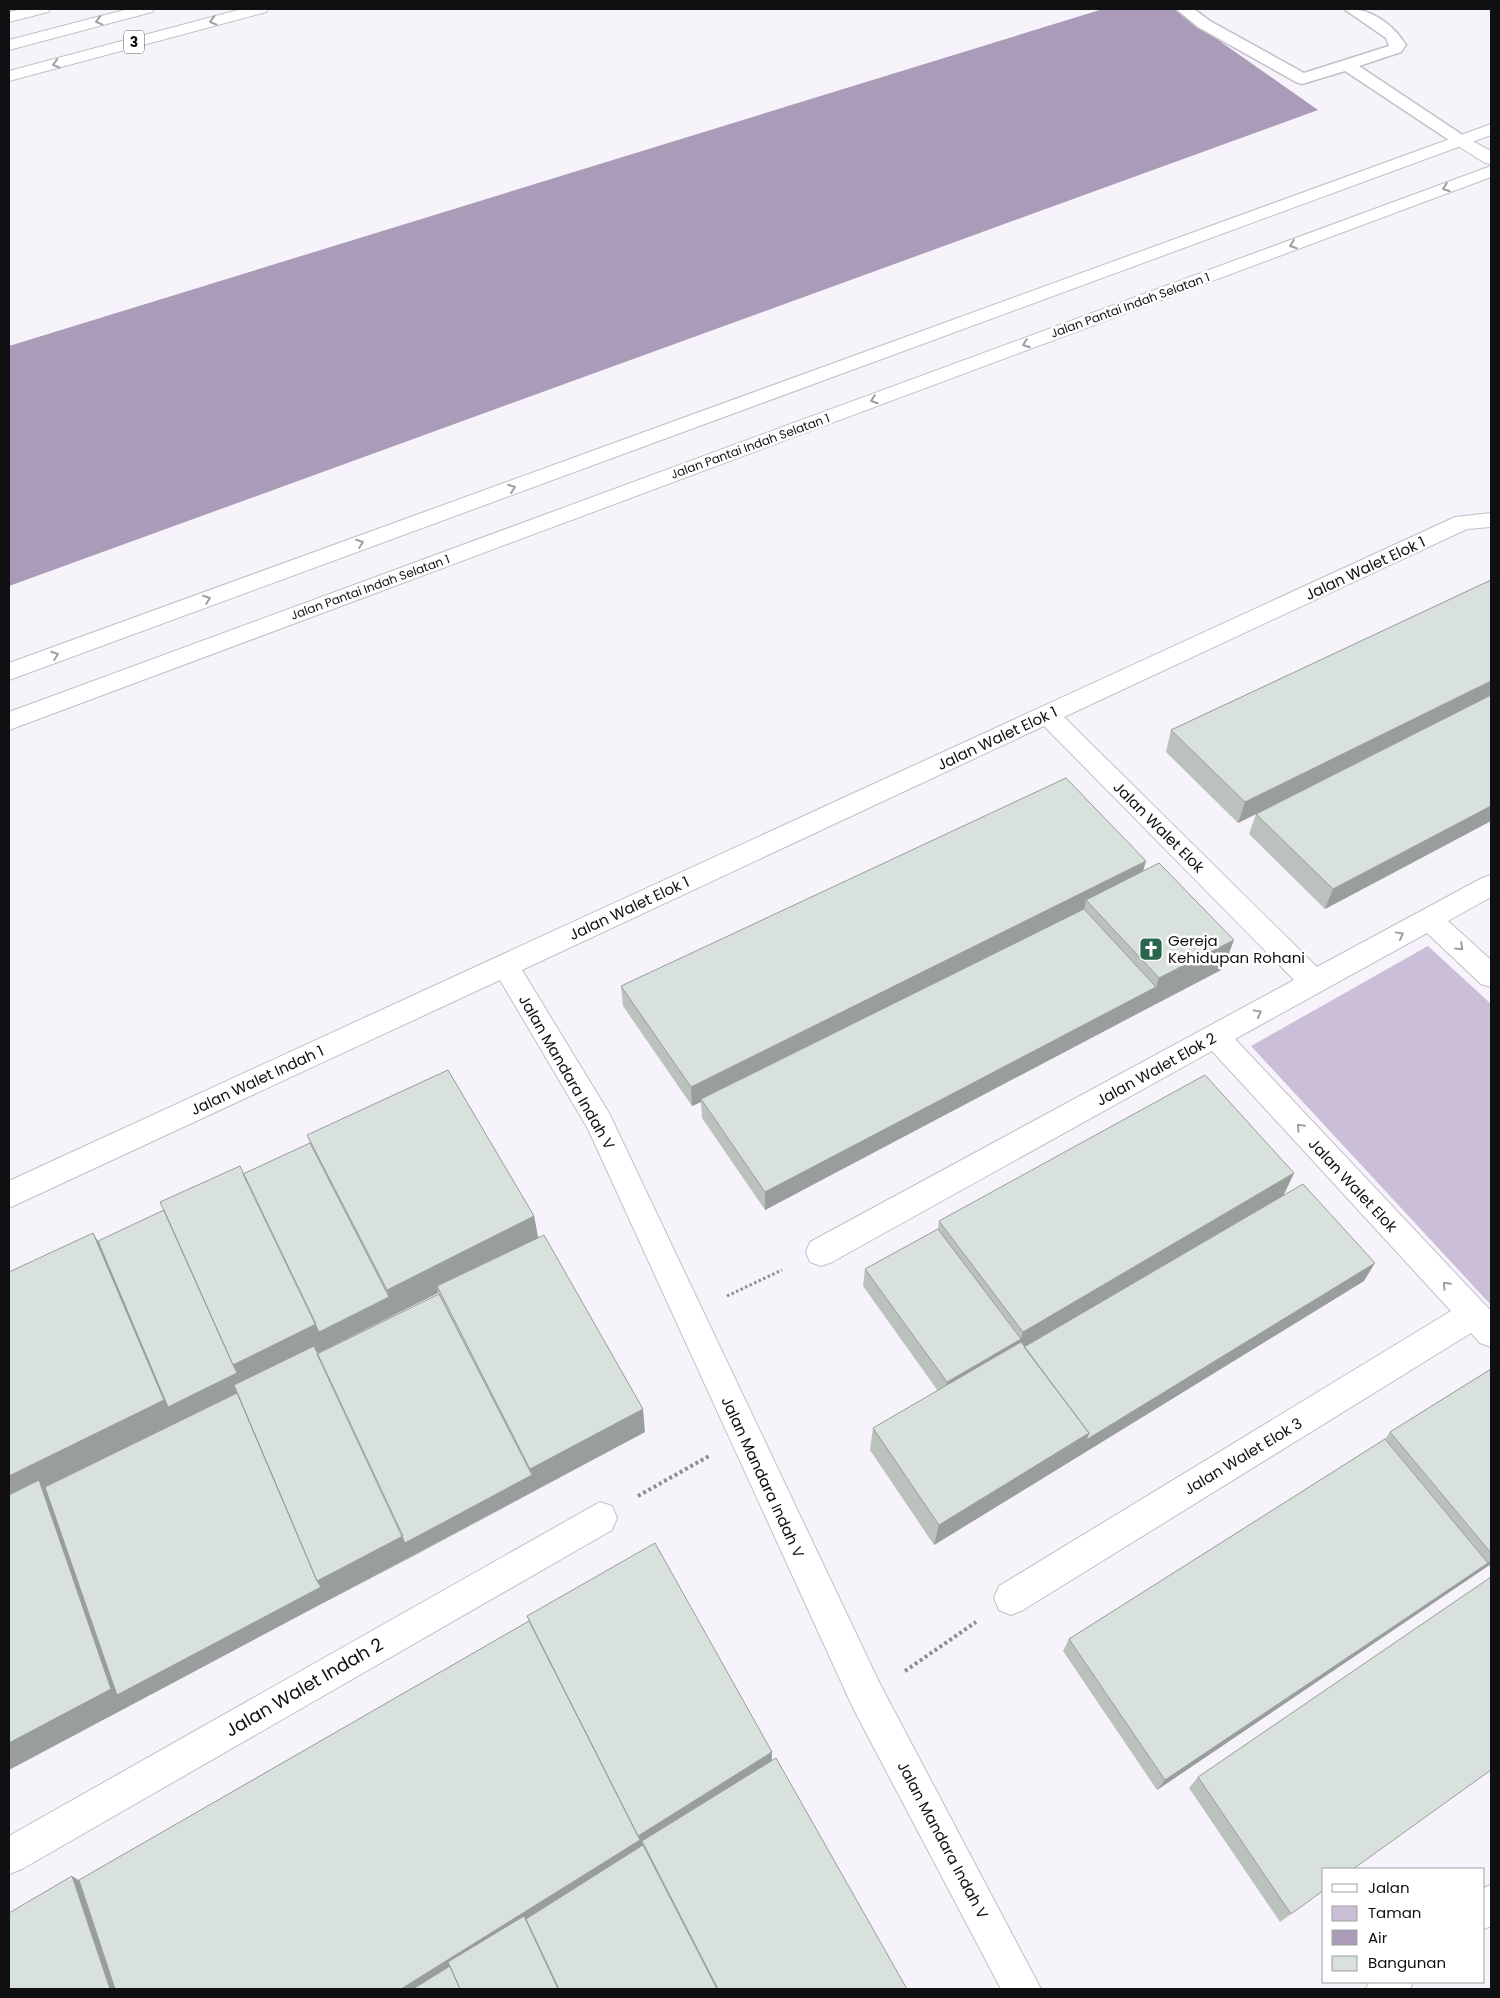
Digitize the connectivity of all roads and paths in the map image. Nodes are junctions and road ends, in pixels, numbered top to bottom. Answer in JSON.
{"nodes":[{"id":1,"x":42,"y":9,"type":"edge"},
{"id":2,"x":146,"y":9,"type":"edge"},
{"id":3,"x":260,"y":9,"type":"edge"},
{"id":4,"x":1184,"y":9,"type":"edge"},
{"id":5,"x":1352,"y":9,"type":"edge"},
{"id":6,"x":9,"y":17,"type":"edge"},
{"id":7,"x":9,"y":45,"type":"edge"},
{"id":8,"x":1347,"y":65,"type":"junction"},
{"id":9,"x":9,"y":76,"type":"edge"},
{"id":10,"x":1491,"y":129,"type":"edge"},
{"id":11,"x":1461,"y":140,"type":"junction"},
{"id":12,"x":1491,"y":159,"type":"edge"},
{"id":13,"x":1491,"y":171,"type":"edge"},
{"id":14,"x":1491,"y":520,"type":"edge"},
{"id":15,"x":9,"y":672,"type":"edge"},
{"id":16,"x":1047,"y":714,"type":"junction"},
{"id":17,"x":9,"y":721,"type":"edge"},
{"id":18,"x":1491,"y":885,"type":"edge"},
{"id":19,"x":1429,"y":919,"type":"junction"},
{"id":20,"x":505,"y":965,"type":"junction"},
{"id":21,"x":1491,"y":976,"type":"edge"},
{"id":22,"x":1314,"y":982,"type":"junction"},
{"id":23,"x":1215,"y":1036,"type":"junction"},
{"id":24,"x":9,"y":1195,"type":"edge"},
{"id":25,"x":820,"y":1252,"type":"joint"},
{"id":26,"x":688,"y":1314,"type":"junction"},
{"id":27,"x":1483,"y":1324,"type":"edge"},
{"id":28,"x":744,"y":1436,"type":"junction"},
{"id":29,"x":600,"y":1518,"type":"joint"},
{"id":30,"x":1011,"y":1598,"type":"joint"},
{"id":31,"x":867,"y":1697,"type":"junction"},
{"id":32,"x":9,"y":1856,"type":"edge"},
{"id":33,"x":1022,"y":1989,"type":"edge"}],
"edges":[{"from":1,"to":6,"type":"main road"},
{"from":2,"to":7,"type":"main road","number":"3","one_way":true},
{"from":3,"to":9,"type":"main road","number":"3","one_way":true},
{"from":4,"to":8,"type":"lane"},
{"from":5,"to":8,"type":"lane"},
{"from":8,"to":11,"type":"lane"},
{"from":10,"to":11,"type":"main road"},
{"from":11,"to":12,"type":"main road"},
{"from":15,"to":11,"type":"main road","one_way":true},
{"from":13,"to":17,"type":"main road","name":"Jalan Pantai Indah Selatan 1","one_way":true},
{"from":14,"to":16,"type":"main road","name":"Jalan Walet Elok 1"},
{"from":16,"to":20,"type":"main road","name":"Jalan Walet Elok 1"},
{"from":16,"to":22,"type":"main road","name":"Jalan Walet Elok"},
{"from":18,"to":19,"type":"main road","name":"Jalan Walet Elok 2"},
{"from":19,"to":21,"type":"main road","one_way":true},
{"from":22,"to":19,"type":"main road","name":"Jalan Walet Elok 2","one_way":true},
{"from":20,"to":24,"type":"main road","name":"Jalan Walet Indah 1"},
{"from":20,"to":26,"type":"main road","name":"Jalan Mandara Indah V"},
{"from":23,"to":22,"type":"main road","name":"Jalan Walet Elok 2","one_way":true},
{"from":23,"to":25,"type":"main road","name":"Jalan Walet Elok 2"},
{"from":27,"to":23,"type":"main road","name":"Jalan Walet Elok","one_way":true},
{"from":25,"to":26,"type":"path"},
{"from":26,"to":28,"type":"main road","name":"Jalan Mandara Indah V"},
{"from":27,"to":30,"type":"main road","name":"Jalan Walet Elok 3"},
{"from":28,"to":29,"type":"path"},
{"from":28,"to":31,"type":"main road","name":"Jalan Mandara Indah V"},
{"from":29,"to":32,"type":"main road","name":"Jalan Walet Indah 2"},
{"from":30,"to":31,"type":"path"},
{"from":31,"to":33,"type":"main road","name":"Jalan Mandara Indah V"}]}
